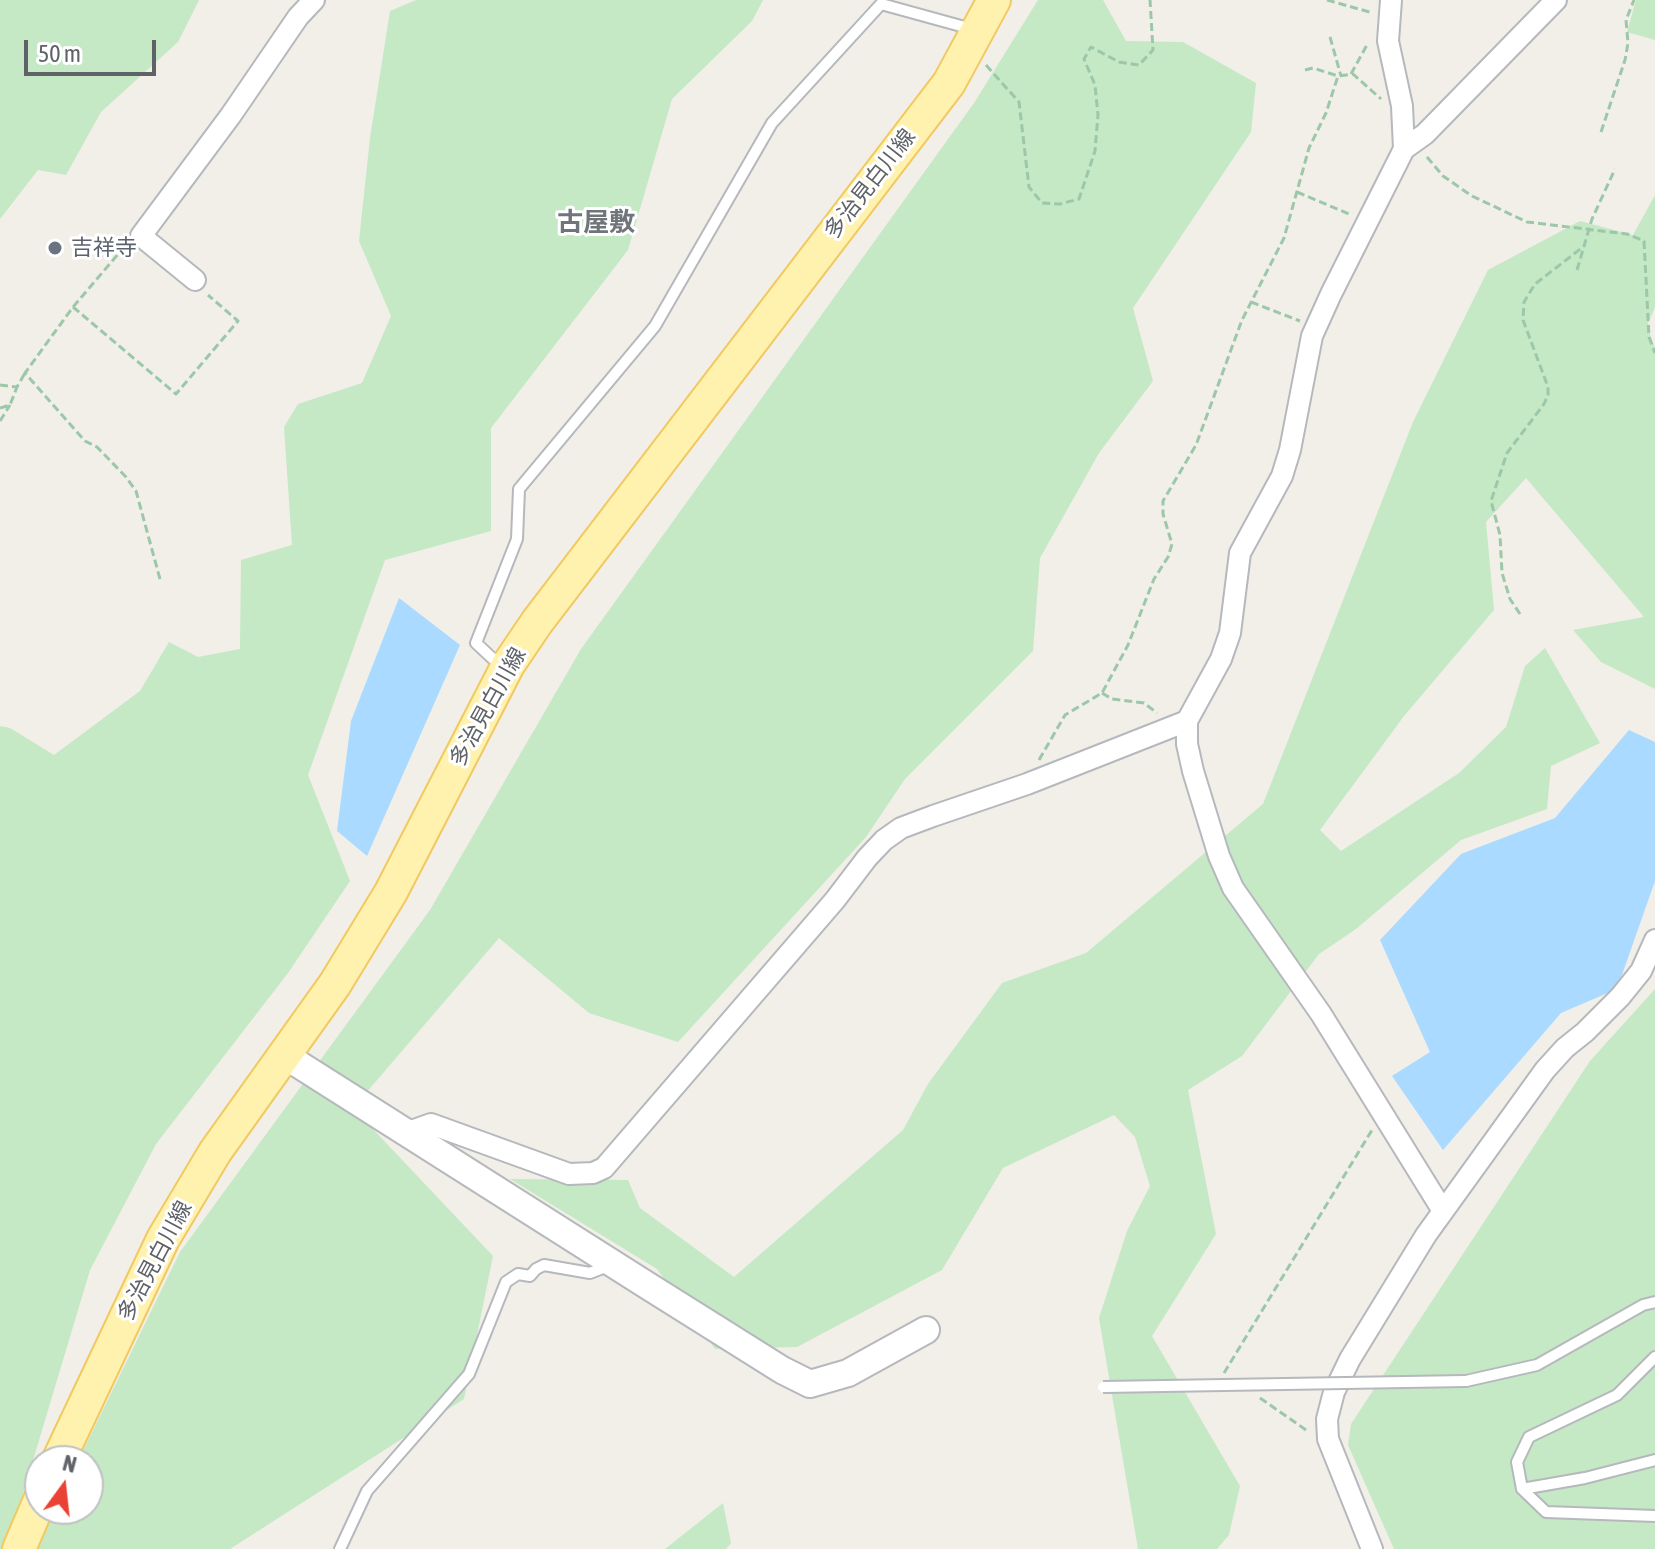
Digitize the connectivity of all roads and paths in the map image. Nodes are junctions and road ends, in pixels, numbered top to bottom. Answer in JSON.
{"nodes":[{"id":1,"x":314,"y":0,"type":"edge"},
{"id":2,"x":994,"y":0,"type":"edge"},
{"id":3,"x":1150,"y":0,"type":"edge"},
{"id":4,"x":1327,"y":0,"type":"edge"},
{"id":5,"x":1556,"y":0,"type":"edge"},
{"id":6,"x":1634,"y":0,"type":"edge"},
{"id":7,"x":1389,"y":8,"type":"edge"},
{"id":8,"x":1330,"y":37,"type":"dead end"},
{"id":9,"x":973,"y":39,"type":"junction"},
{"id":10,"x":1305,"y":70,"type":"dead end"},
{"id":11,"x":1351,"y":74,"type":"junction"},
{"id":12,"x":1339,"y":76,"type":"junction"},
{"id":13,"x":1402,"y":114,"type":"junction"},
{"id":14,"x":1601,"y":132,"type":"dead end"},
{"id":15,"x":1410,"y":145,"type":"junction"},
{"id":16,"x":1615,"y":169,"type":"dead end"},
{"id":17,"x":1297,"y":192,"type":"junction"},
{"id":18,"x":1367,"y":222,"type":"junction"},
{"id":19,"x":1588,"y":230,"type":"junction"},
{"id":20,"x":141,"y":236,"type":"junction"},
{"id":21,"x":1583,"y":247,"type":"junction"},
{"id":22,"x":1577,"y":270,"type":"dead end"},
{"id":23,"x":195,"y":280,"type":"joint"},
{"id":24,"x":1251,"y":302,"type":"junction"},
{"id":25,"x":73,"y":307,"type":"junction"},
{"id":26,"x":1316,"y":327,"type":"junction"},
{"id":27,"x":1655,"y":353,"type":"edge"},
{"id":28,"x":25,"y":373,"type":"junction"},
{"id":29,"x":0,"y":385,"type":"edge"},
{"id":30,"x":17,"y":387,"type":"junction"},
{"id":31,"x":10,"y":405,"type":"junction"},
{"id":32,"x":0,"y":408,"type":"edge"},
{"id":33,"x":0,"y":421,"type":"edge"},
{"id":34,"x":160,"y":579,"type":"dead end"},
{"id":35,"x":1520,"y":614,"type":"dead end"},
{"id":36,"x":508,"y":665,"type":"junction"},
{"id":37,"x":1102,"y":693,"type":"junction"},
{"id":38,"x":1179,"y":724,"type":"junction"},
{"id":39,"x":1027,"y":784,"type":"junction"},
{"id":40,"x":1655,"y":940,"type":"edge"},
{"id":41,"x":284,"y":1055,"type":"junction"},
{"id":42,"x":1382,"y":1113,"type":"junction"},
{"id":43,"x":406,"y":1133,"type":"junction"},
{"id":44,"x":1443,"y":1211,"type":"junction"},
{"id":45,"x":612,"y":1264,"type":"junction"},
{"id":46,"x":1655,"y":1302,"type":"edge"},
{"id":47,"x":926,"y":1330,"type":"dead end"},
{"id":48,"x":1655,"y":1357,"type":"edge"},
{"id":49,"x":1224,"y":1373,"type":"dead end"},
{"id":50,"x":1103,"y":1387,"type":"dead end"},
{"id":51,"x":1250,"y":1391,"type":"dead end"},
{"id":52,"x":1328,"y":1439,"type":"junction"},
{"id":53,"x":66,"y":1445,"type":"edge"},
{"id":54,"x":1655,"y":1460,"type":"edge"},
{"id":55,"x":1522,"y":1489,"type":"junction"},
{"id":56,"x":1655,"y":1516,"type":"edge"},
{"id":57,"x":29,"y":1525,"type":"edge"},
{"id":58,"x":19,"y":1549,"type":"edge"},
{"id":59,"x":340,"y":1549,"type":"edge"},
{"id":60,"x":1372,"y":1549,"type":"edge"}],
"edges":[{"from":1,"to":20,"type":"street"},
{"from":2,"to":9,"type":"main road","name":"多治見白川線"},
{"from":3,"to":9,"type":"path"},
{"from":4,"to":7,"type":"path"},
{"from":5,"to":15,"type":"street"},
{"from":6,"to":14,"type":"path"},
{"from":7,"to":11,"type":"path"},
{"from":7,"to":13,"type":"street"},
{"from":8,"to":12,"type":"path"},
{"from":9,"to":36,"type":"main road","name":"多治見白川線"},
{"from":9,"to":36,"type":"lane"},
{"from":10,"to":12,"type":"path"},
{"from":11,"to":12,"type":"path"},
{"from":11,"to":13,"type":"path"},
{"from":12,"to":17,"type":"path"},
{"from":13,"to":15,"type":"street"},
{"from":15,"to":18,"type":"street"},
{"from":15,"to":19,"type":"path"},
{"from":16,"to":19,"type":"path"},
{"from":17,"to":18,"type":"path"},
{"from":17,"to":24,"type":"path"},
{"from":18,"to":26,"type":"street"},
{"from":19,"to":21,"type":"path"},
{"from":19,"to":27,"type":"path"},
{"from":20,"to":23,"type":"street"},
{"from":20,"to":25,"type":"path"},
{"from":21,"to":22,"type":"path"},
{"from":21,"to":35,"type":"path"},
{"from":23,"to":25,"type":"path"},
{"from":24,"to":26,"type":"path"},
{"from":24,"to":37,"type":"path"},
{"from":25,"to":28,"type":"path"},
{"from":26,"to":38,"type":"street"},
{"from":28,"to":30,"type":"path"},
{"from":28,"to":34,"type":"path"},
{"from":29,"to":30,"type":"path"},
{"from":30,"to":31,"type":"path"},
{"from":31,"to":32,"type":"path"},
{"from":31,"to":33,"type":"path"},
{"from":36,"to":41,"type":"main road","name":"多治見白川線"},
{"from":37,"to":38,"type":"path"},
{"from":37,"to":39,"type":"path"},
{"from":38,"to":39,"type":"street"},
{"from":38,"to":42,"type":"street"},
{"from":39,"to":43,"type":"street"},
{"from":40,"to":44,"type":"street"},
{"from":41,"to":43,"type":"street"},
{"from":41,"to":53,"type":"main road","name":"多治見白川線"},
{"from":42,"to":44,"type":"street"},
{"from":42,"to":49,"type":"path"},
{"from":43,"to":45,"type":"street"},
{"from":44,"to":52,"type":"street"},
{"from":45,"to":47,"type":"street"},
{"from":45,"to":59,"type":"lane"},
{"from":46,"to":50,"type":"lane","bridge":true},
{"from":48,"to":55,"type":"lane"},
{"from":51,"to":52,"type":"path"},
{"from":52,"to":60,"type":"street"},
{"from":54,"to":55,"type":"lane"},
{"from":55,"to":56,"type":"lane"},
{"from":57,"to":58,"type":"main road"}]}
